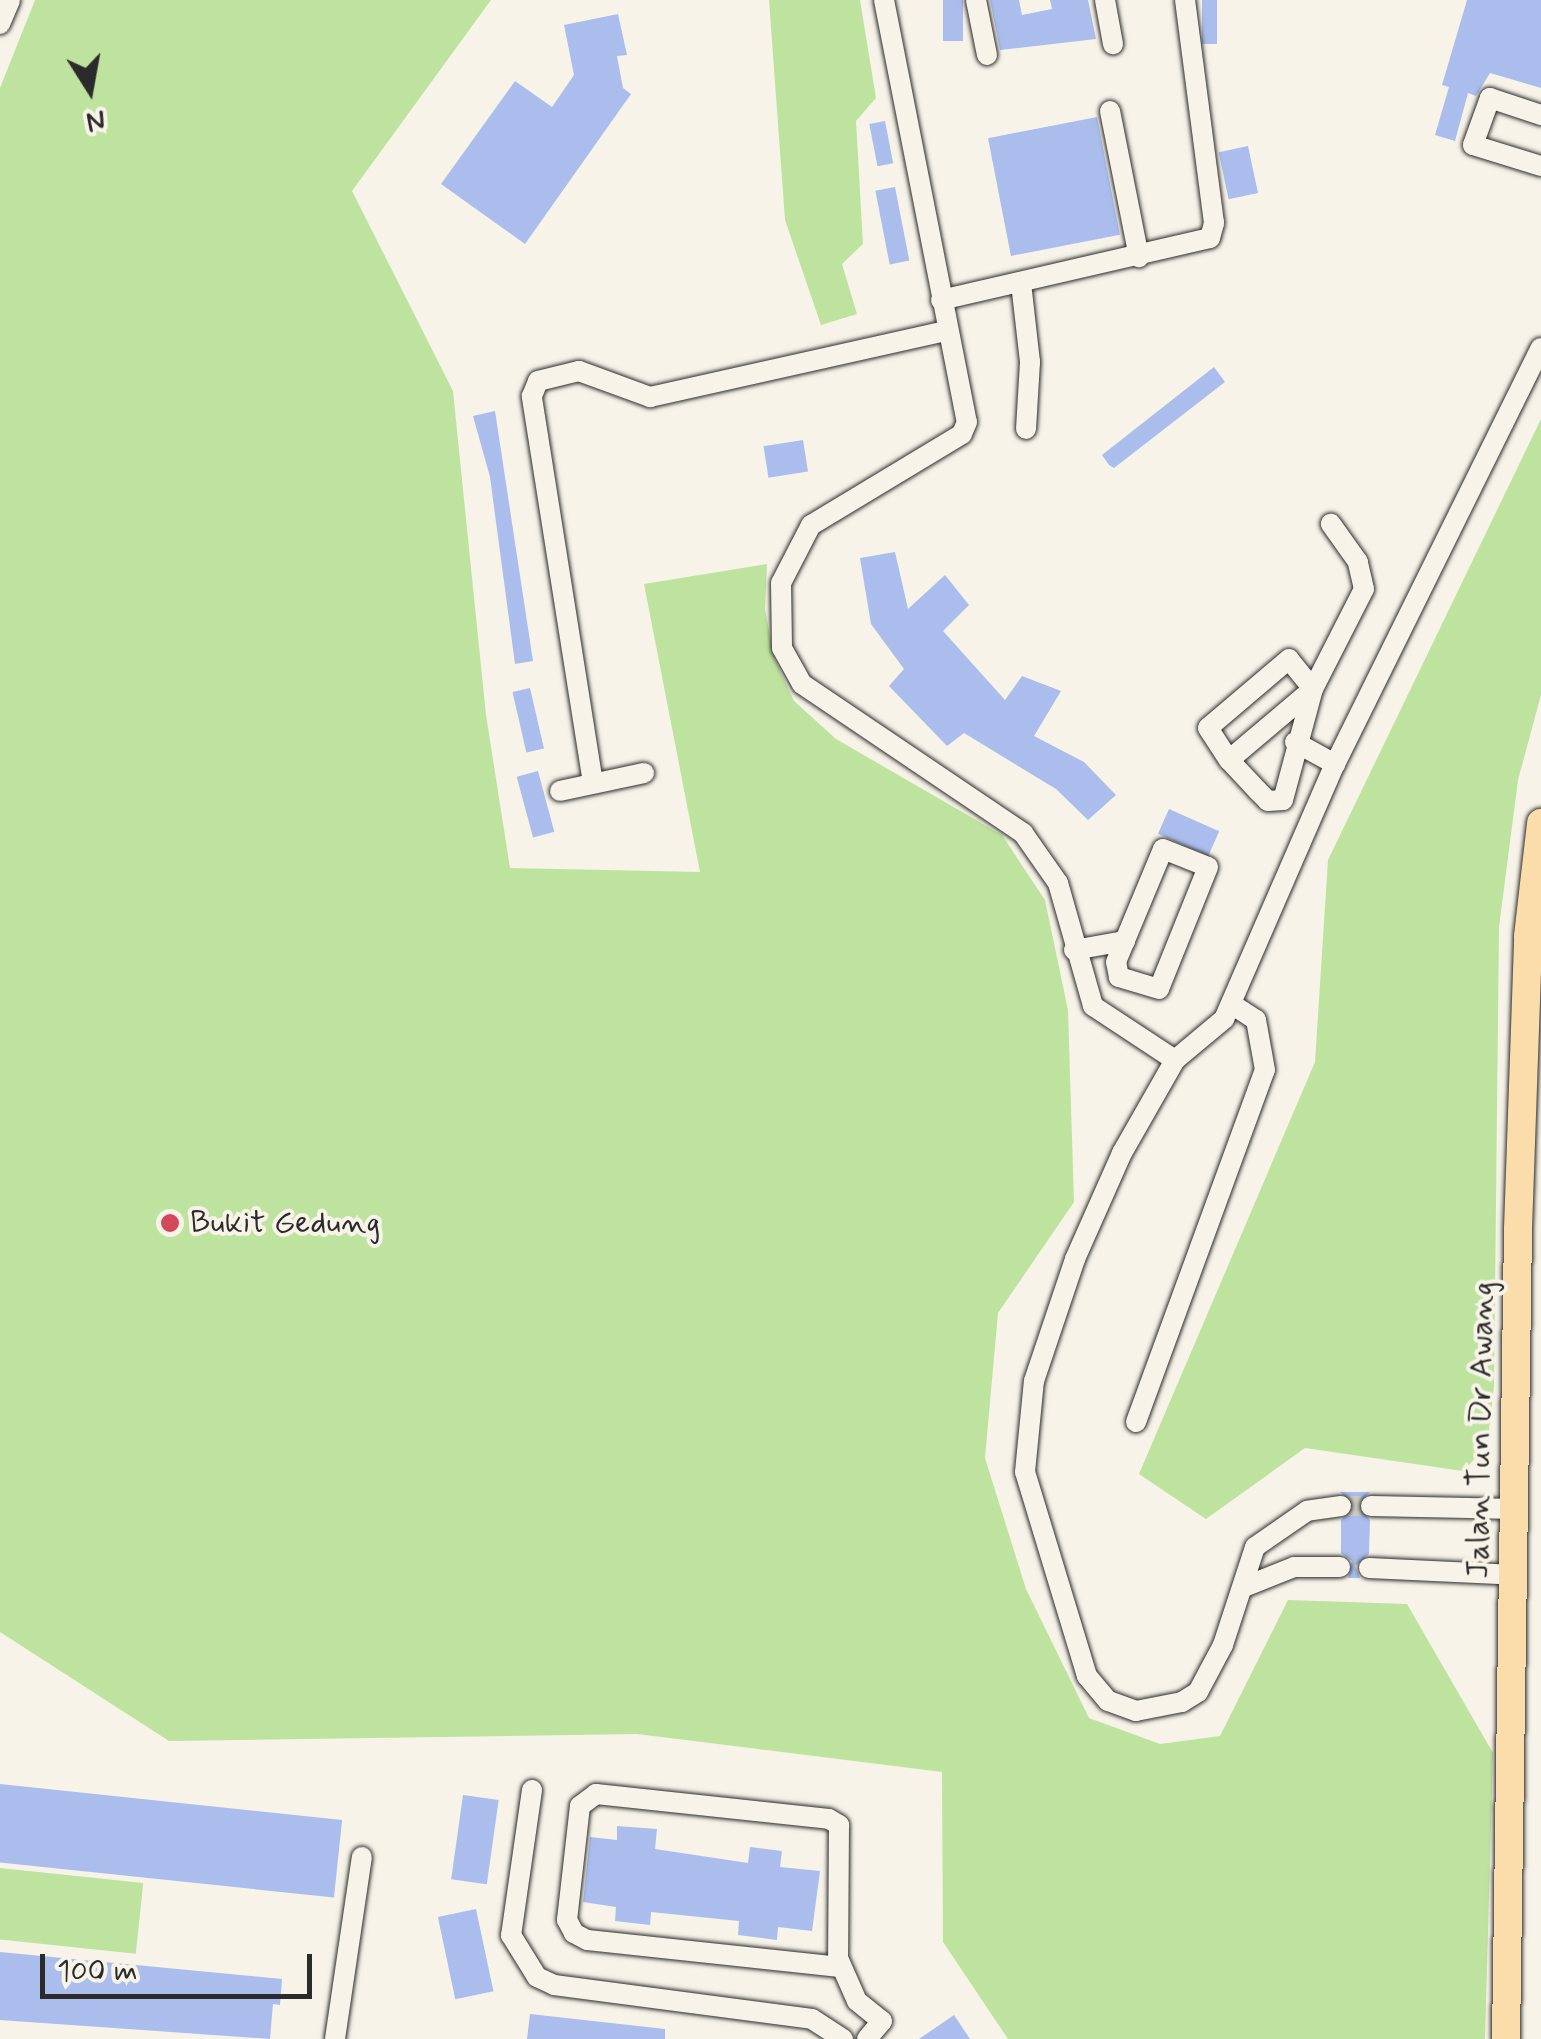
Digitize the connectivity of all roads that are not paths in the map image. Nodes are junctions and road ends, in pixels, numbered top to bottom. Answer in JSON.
{"nodes":[{"id":1,"x":10,"y":0,"type":"edge"},
{"id":2,"x":884,"y":0,"type":"edge"},
{"id":3,"x":976,"y":0,"type":"edge"},
{"id":4,"x":1104,"y":0,"type":"edge"},
{"id":5,"x":1185,"y":0,"type":"edge"},
{"id":6,"x":0,"y":24,"type":"edge"},
{"id":7,"x":1113,"y":44,"type":"dead end"},
{"id":8,"x":987,"y":55,"type":"dead end"},
{"id":9,"x":1110,"y":111,"type":"dead end"},
{"id":10,"x":1541,"y":115,"type":"edge"},
{"id":11,"x":1541,"y":166,"type":"edge"},
{"id":12,"x":1139,"y":257,"type":"junction"},
{"id":13,"x":1021,"y":282,"type":"junction"},
{"id":14,"x":942,"y":300,"type":"junction"},
{"id":15,"x":946,"y":331,"type":"junction"},
{"id":16,"x":1541,"y":348,"type":"edge"},
{"id":17,"x":1026,"y":429,"type":"dead end"},
{"id":18,"x":1331,"y":524,"type":"dead end"},
{"id":19,"x":1312,"y":689,"type":"junction"},
{"id":20,"x":1295,"y":742,"type":"junction"},
{"id":21,"x":1229,"y":760,"type":"junction"},
{"id":22,"x":1335,"y":764,"type":"junction"},
{"id":23,"x":644,"y":773,"type":"dead end"},
{"id":24,"x":1288,"y":778,"type":"junction"},
{"id":25,"x":592,"y":783,"type":"junction"},
{"id":26,"x":560,"y":791,"type":"dead end"},
{"id":27,"x":1321,"y":794,"type":"junction"},
{"id":28,"x":1541,"y":823,"type":"edge"},
{"id":29,"x":1126,"y":940,"type":"junction"},
{"id":30,"x":1074,"y":950,"type":"junction"},
{"id":31,"x":1231,"y":1004,"type":"junction"},
{"id":32,"x":1175,"y":1060,"type":"junction"},
{"id":33,"x":1136,"y":1422,"type":"dead end"},
{"id":34,"x":1341,"y":1506,"type":"tunnel mouth"},
{"id":35,"x":1370,"y":1506,"type":"tunnel mouth"},
{"id":36,"x":1517,"y":1509,"type":"junction"},
{"id":37,"x":1340,"y":1567,"type":"dead end"},
{"id":38,"x":1369,"y":1568,"type":"dead end"},
{"id":39,"x":1514,"y":1575,"type":"junction"},
{"id":40,"x":1244,"y":1587,"type":"junction"},
{"id":41,"x":532,"y":1790,"type":"dead end"},
{"id":42,"x":362,"y":1856,"type":"dead end"},
{"id":43,"x":840,"y":1967,"type":"junction"},
{"id":44,"x":335,"y":2039,"type":"edge"},
{"id":45,"x":843,"y":2039,"type":"edge"},
{"id":46,"x":868,"y":2039,"type":"edge"},
{"id":47,"x":1506,"y":2039,"type":"edge"}],
"edges":[{"from":1,"to":6,"type":"street"},
{"from":2,"to":14,"type":"street"},
{"from":3,"to":8,"type":"street"},
{"from":4,"to":7,"type":"street"},
{"from":5,"to":12,"type":"street"},
{"from":9,"to":12,"type":"street"},
{"from":10,"to":11,"type":"street"},
{"from":12,"to":13,"type":"street"},
{"from":13,"to":14,"type":"street"},
{"from":13,"to":17,"type":"street"},
{"from":14,"to":15,"type":"street"},
{"from":15,"to":25,"type":"street"},
{"from":15,"to":30,"type":"street"},
{"from":16,"to":22,"type":"street"},
{"from":18,"to":19,"type":"street"},
{"from":19,"to":20,"type":"street"},
{"from":19,"to":21,"type":"street"},
{"from":19,"to":21,"type":"street"},
{"from":20,"to":22,"type":"street"},
{"from":20,"to":24,"type":"street"},
{"from":21,"to":24,"type":"street"},
{"from":22,"to":27,"type":"street"},
{"from":23,"to":25,"type":"street"},
{"from":24,"to":27,"type":"street"},
{"from":25,"to":26,"type":"street"},
{"from":27,"to":31,"type":"street"},
{"from":28,"to":36,"type":"main road","name":"Jalan Tun Dr Awang"},
{"from":29,"to":29,"type":"street"},
{"from":29,"to":30,"type":"street"},
{"from":30,"to":32,"type":"street"},
{"from":31,"to":32,"type":"street"},
{"from":31,"to":33,"type":"street"},
{"from":32,"to":40,"type":"street"},
{"from":34,"to":40,"type":"street"},
{"from":35,"to":36,"type":"street"},
{"from":36,"to":39,"type":"main road","name":"Jalan Tun Dr Awang"},
{"from":37,"to":40,"type":"street"},
{"from":38,"to":39,"type":"street"},
{"from":39,"to":47,"type":"main road","name":"Jalan Tun Dr Awang"},
{"from":41,"to":45,"type":"street"},
{"from":42,"to":44,"type":"street"},
{"from":43,"to":43,"type":"street"},
{"from":43,"to":46,"type":"street"}]}
